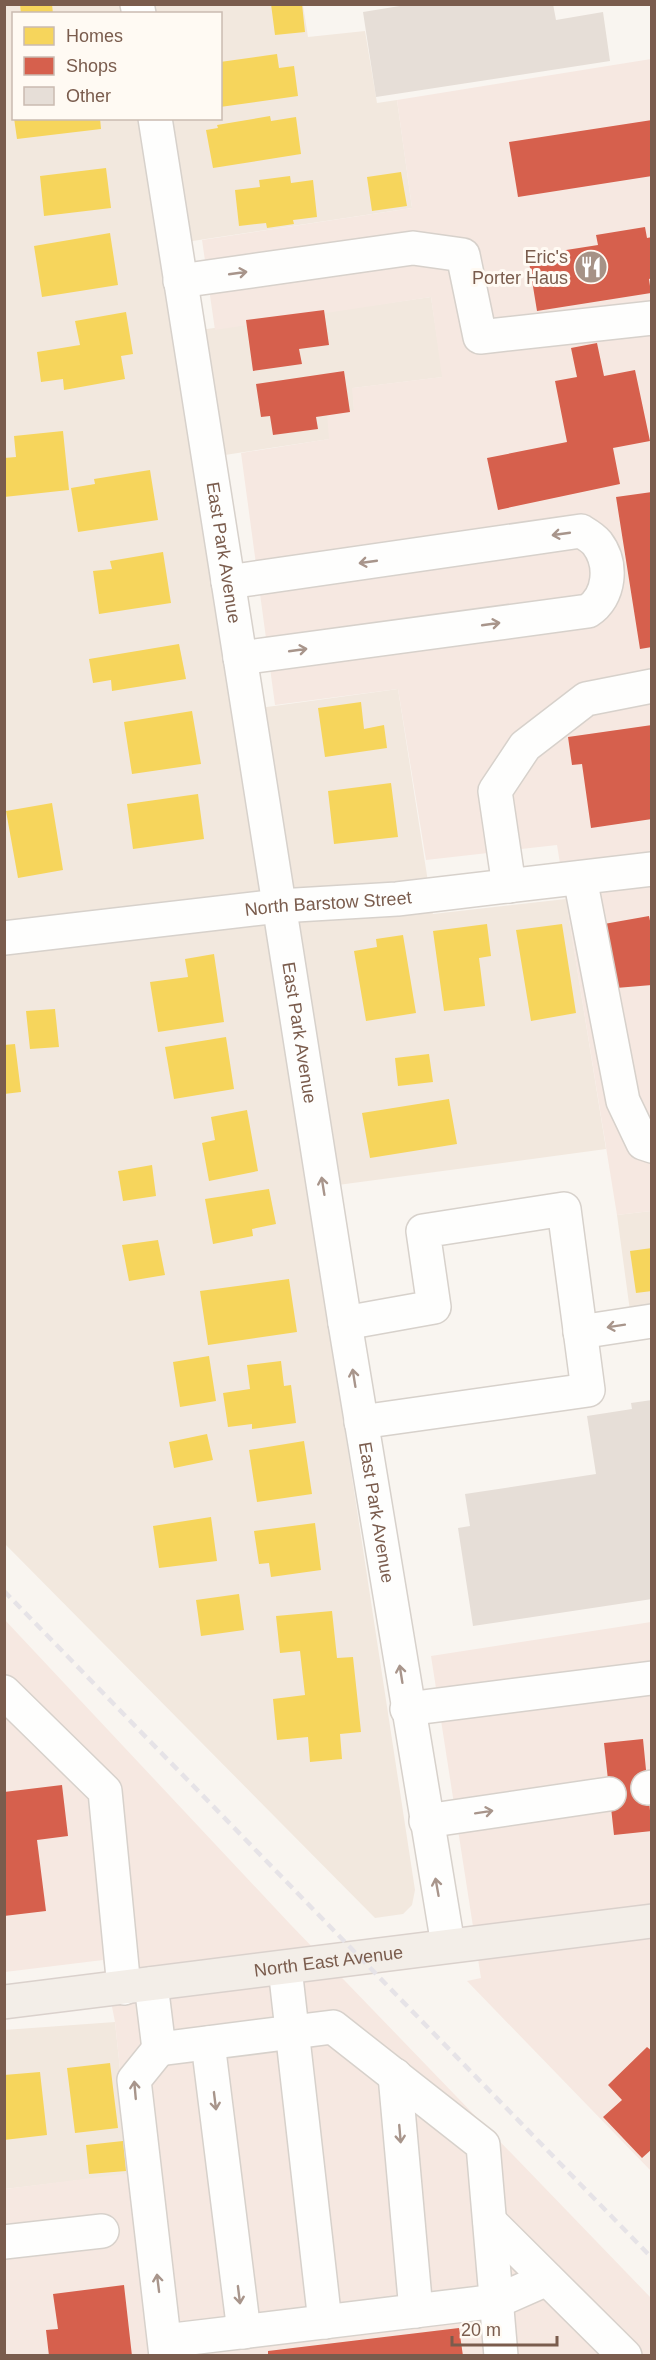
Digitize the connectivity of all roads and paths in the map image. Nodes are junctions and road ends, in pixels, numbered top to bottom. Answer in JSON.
{"nodes":[{"id":1,"x":155,"y":120,"type":"edge"},
{"id":2,"x":180,"y":281,"type":"junction"},
{"id":3,"x":651,"y":318,"type":"edge"},
{"id":4,"x":228,"y":582,"type":"junction"},
{"id":5,"x":240,"y":658,"type":"junction"},
{"id":6,"x":651,"y":686,"type":"edge"},
{"id":7,"x":651,"y":869,"type":"edge"},
{"id":8,"x":580,"y":878,"type":"junction"},
{"id":9,"x":509,"y":886,"type":"junction"},
{"id":10,"x":279,"y":906,"type":"junction"},
{"id":11,"x":4,"y":938,"type":"edge"},
{"id":12,"x":651,"y":1146,"type":"edge"},
{"id":13,"x":651,"y":1321,"type":"edge"},
{"id":14,"x":345,"y":1323,"type":"junction"},
{"id":15,"x":580,"y":1332,"type":"junction"},
{"id":16,"x":361,"y":1422,"type":"junction"},
{"id":17,"x":651,"y":1678,"type":"edge"},
{"id":18,"x":4,"y":1692,"type":"edge"},
{"id":19,"x":407,"y":1709,"type":"junction"},
{"id":20,"x":609,"y":1794,"type":"dead end"},
{"id":21,"x":426,"y":1821,"type":"junction"},
{"id":22,"x":651,"y":1921,"type":"edge"},
{"id":23,"x":448,"y":1945,"type":"junction"},
{"id":24,"x":285,"y":1968,"type":"junction"},
{"id":25,"x":137,"y":1986,"type":"junction"},
{"id":26,"x":4,"y":2002,"type":"edge"},
{"id":27,"x":293,"y":2032,"type":"junction"},
{"id":28,"x":208,"y":2043,"type":"junction"},
{"id":29,"x":159,"y":2049,"type":"junction"},
{"id":30,"x":395,"y":2075,"type":"junction"},
{"id":31,"x":490,"y":2222,"type":"junction"},
{"id":32,"x":102,"y":2231,"type":"dead end"},
{"id":33,"x":4,"y":2242,"type":"edge"},
{"id":34,"x":547,"y":2279,"type":"junction"},
{"id":35,"x":496,"y":2301,"type":"junction"},
{"id":36,"x":416,"y":2311,"type":"junction"},
{"id":37,"x":325,"y":2322,"type":"junction"},
{"id":38,"x":244,"y":2332,"type":"junction"},
{"id":39,"x":166,"y":2348,"type":"edge"},
{"id":40,"x":501,"y":2355,"type":"edge"},
{"id":41,"x":625,"y":2355,"type":"edge"}],
"edges":[{"from":1,"to":2,"type":"street","name":"East Park Avenue"},
{"from":2,"to":3,"type":"street","one_way":true},
{"from":2,"to":4,"type":"street","name":"East Park Avenue"},
{"from":4,"to":5,"type":"street","name":"East Park Avenue"},
{"from":5,"to":4,"type":"street","one_way":true},
{"from":5,"to":10,"type":"street","name":"East Park Avenue"},
{"from":6,"to":9,"type":"street"},
{"from":7,"to":8,"type":"street","name":"North Barstow Street"},
{"from":8,"to":9,"type":"street","name":"North Barstow Street"},
{"from":8,"to":12,"type":"street"},
{"from":9,"to":10,"type":"street","name":"North Barstow Street"},
{"from":10,"to":11,"type":"street","name":"North Barstow Street"},
{"from":14,"to":10,"type":"street","name":"East Park Avenue","one_way":true},
{"from":13,"to":15,"type":"street","one_way":true},
{"from":14,"to":15,"type":"street"},
{"from":16,"to":14,"type":"street","name":"East Park Avenue","one_way":true},
{"from":15,"to":16,"type":"street"},
{"from":19,"to":16,"type":"street","name":"East Park Avenue","one_way":true},
{"from":17,"to":19,"type":"street"},
{"from":18,"to":25,"type":"street"},
{"from":19,"to":21,"type":"street","name":"East Park Avenue"},
{"from":21,"to":20,"type":"street","one_way":true},
{"from":23,"to":21,"type":"street","name":"East Park Avenue","one_way":true},
{"from":22,"to":23,"type":"main road","name":"North East Avenue"},
{"from":23,"to":24,"type":"main road","name":"North East Avenue"},
{"from":24,"to":25,"type":"main road","name":"North East Avenue"},
{"from":24,"to":27,"type":"street"},
{"from":25,"to":26,"type":"main road","name":"North East Avenue"},
{"from":25,"to":29,"type":"street"},
{"from":27,"to":28,"type":"street"},
{"from":27,"to":30,"type":"street"},
{"from":27,"to":37,"type":"street"},
{"from":28,"to":29,"type":"street"},
{"from":28,"to":38,"type":"street","one_way":true},
{"from":39,"to":29,"type":"street","one_way":true},
{"from":30,"to":31,"type":"street"},
{"from":30,"to":36,"type":"street","one_way":true},
{"from":31,"to":34,"type":"street"},
{"from":31,"to":35,"type":"street"},
{"from":32,"to":33,"type":"street"},
{"from":34,"to":35,"type":"street"},
{"from":34,"to":41,"type":"street"},
{"from":35,"to":36,"type":"street"},
{"from":35,"to":40,"type":"street"},
{"from":36,"to":37,"type":"street"},
{"from":37,"to":38,"type":"street"},
{"from":38,"to":39,"type":"street"}]}
